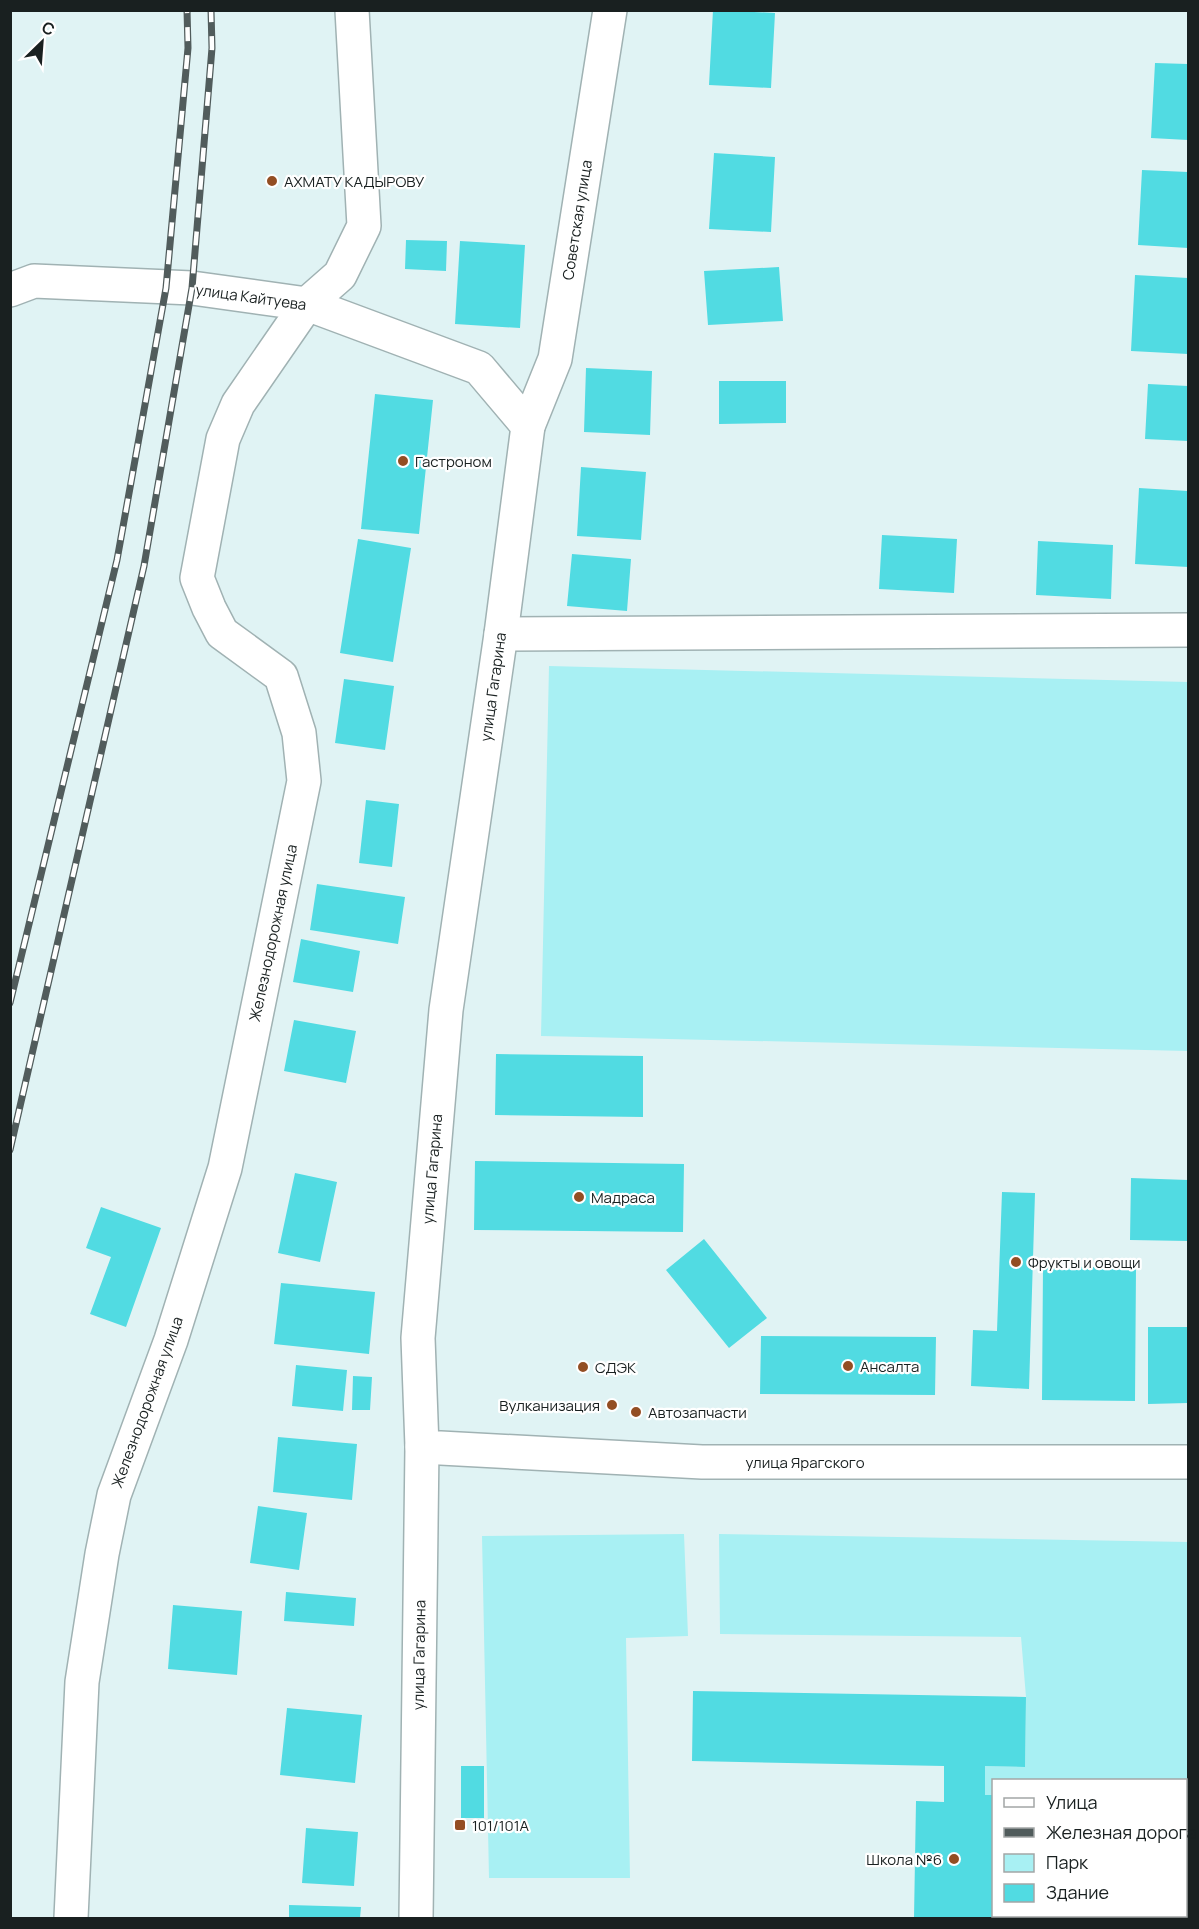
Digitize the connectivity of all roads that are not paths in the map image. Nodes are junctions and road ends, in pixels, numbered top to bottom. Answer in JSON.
{"nodes":[{"id":1,"x":352,"y":10,"type":"edge"},
{"id":2,"x":610,"y":10,"type":"edge"},
{"id":3,"x":10,"y":290,"type":"edge"},
{"id":4,"x":308,"y":304,"type":"junction"},
{"id":5,"x":528,"y":426,"type":"junction"},
{"id":6,"x":1188,"y":630,"type":"edge"},
{"id":7,"x":501,"y":634,"type":"junction"},
{"id":8,"x":422,"y":1447,"type":"junction"},
{"id":9,"x":1188,"y":1462,"type":"edge"},
{"id":10,"x":71,"y":1918,"type":"edge"},
{"id":11,"x":416,"y":1918,"type":"edge"}],
"edges":[{"from":1,"to":4,"type":"street","name":"Железнодорожная улица"},
{"from":2,"to":5,"type":"street","name":"Советская улица"},
{"from":3,"to":4,"type":"street","name":"улица Кайтуева"},
{"from":4,"to":5,"type":"street","name":"улица Кайтуева"},
{"from":4,"to":10,"type":"street","name":"Железнодорожная улица"},
{"from":5,"to":7,"type":"street","name":"улица Гагарина"},
{"from":6,"to":7,"type":"street"},
{"from":7,"to":8,"type":"street","name":"улица Гагарина"},
{"from":8,"to":9,"type":"street","name":"улица Ярагского"},
{"from":8,"to":11,"type":"street","name":"улица Гагарина"}]}
